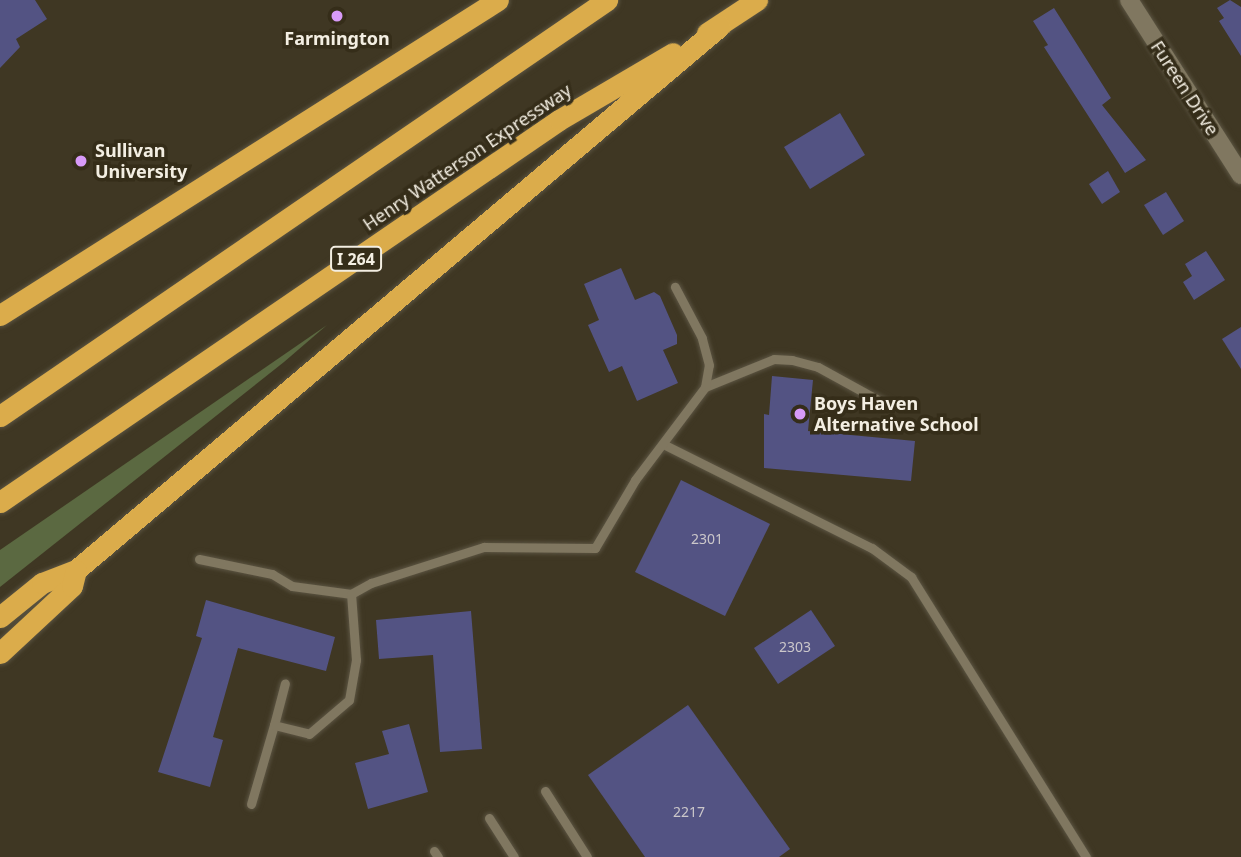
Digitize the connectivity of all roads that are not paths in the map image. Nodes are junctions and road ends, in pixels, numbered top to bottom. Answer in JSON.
{"nodes":[{"id":1,"x":498,"y":0,"type":"edge"},
{"id":2,"x":607,"y":0,"type":"edge"},
{"id":3,"x":757,"y":0,"type":"edge"},
{"id":4,"x":1129,"y":0,"type":"edge"},
{"id":5,"x":720,"y":26,"type":"junction"},
{"id":6,"x":1241,"y":175,"type":"edge"},
{"id":7,"x":675,"y":287,"type":"dead end"},
{"id":8,"x":0,"y":315,"type":"edge"},
{"id":9,"x":705,"y":387,"type":"junction"},
{"id":10,"x":889,"y":406,"type":"dead end"},
{"id":11,"x":0,"y":416,"type":"edge"},
{"id":12,"x":663,"y":444,"type":"junction"},
{"id":13,"x":0,"y":502,"type":"edge"},
{"id":14,"x":199,"y":559,"type":"dead end"},
{"id":15,"x":76,"y":570,"type":"junction"},
{"id":16,"x":351,"y":594,"type":"junction"},
{"id":17,"x":0,"y":617,"type":"edge"},
{"id":18,"x":0,"y":653,"type":"edge"},
{"id":19,"x":285,"y":683,"type":"dead end"},
{"id":20,"x":274,"y":725,"type":"junction"},
{"id":21,"x":545,"y":791,"type":"dead end"},
{"id":22,"x":251,"y":804,"type":"dead end"},
{"id":23,"x":489,"y":818,"type":"dead end"},
{"id":24,"x":514,"y":857,"type":"edge"},
{"id":25,"x":587,"y":857,"type":"edge"},
{"id":26,"x":1086,"y":857,"type":"edge"}],
"edges":[{"from":1,"to":8,"type":"highway"},
{"from":2,"to":11,"type":"highway"},
{"from":3,"to":5,"type":"highway","name":"Henry Watterson Expressway","number":"I 264"},
{"from":4,"to":6,"type":"street","name":"Fureen Drive"},
{"from":5,"to":13,"type":"highway","name":"Henry Watterson Expressway","number":"I 264"},
{"from":5,"to":15,"type":"highway"},
{"from":7,"to":9,"type":"lane"},
{"from":9,"to":10,"type":"lane"},
{"from":9,"to":12,"type":"lane"},
{"from":12,"to":16,"type":"lane"},
{"from":12,"to":26,"type":"lane"},
{"from":14,"to":16,"type":"lane"},
{"from":15,"to":17,"type":"highway"},
{"from":15,"to":18,"type":"highway"},
{"from":16,"to":20,"type":"lane"},
{"from":19,"to":20,"type":"lane"},
{"from":20,"to":22,"type":"lane"},
{"from":21,"to":25,"type":"lane"},
{"from":23,"to":24,"type":"lane"}]}
